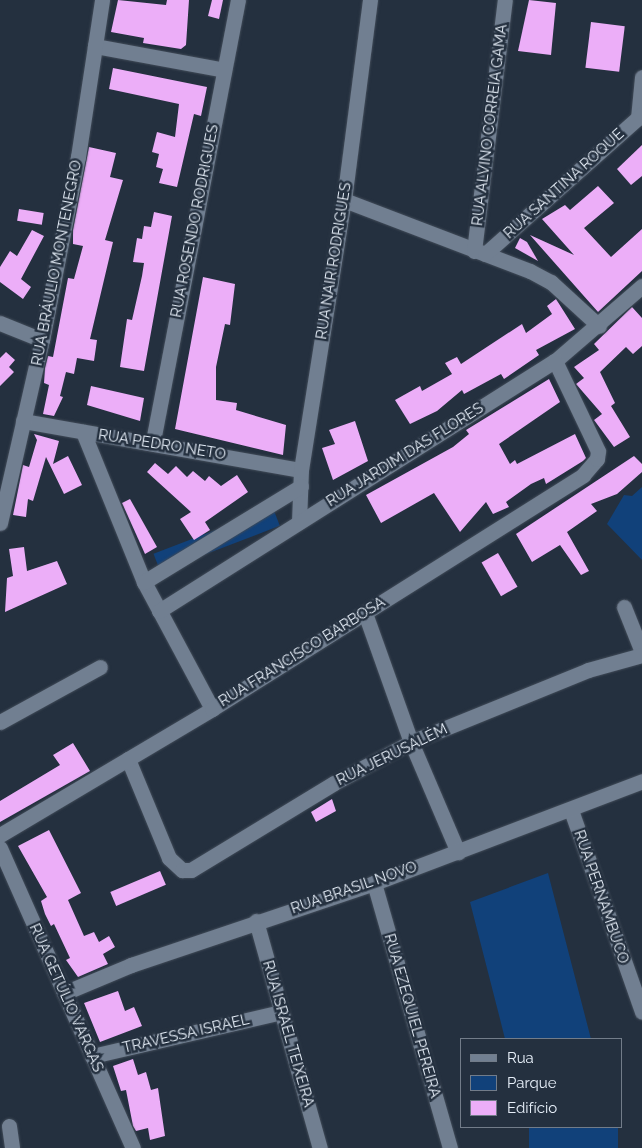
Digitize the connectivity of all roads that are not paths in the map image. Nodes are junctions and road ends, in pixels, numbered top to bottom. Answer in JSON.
{"nodes":[{"id":1,"x":102,"y":0,"type":"edge"},
{"id":2,"x":238,"y":0,"type":"edge"},
{"id":3,"x":370,"y":0,"type":"edge"},
{"id":4,"x":505,"y":0,"type":"edge"},
{"id":5,"x":95,"y":46,"type":"junction"},
{"id":6,"x":224,"y":70,"type":"junction"},
{"id":7,"x":642,"y":77,"type":"edge"},
{"id":8,"x":640,"y":116,"type":"edge"},
{"id":9,"x":344,"y":200,"type":"junction"},
{"id":10,"x":480,"y":252,"type":"junction"},
{"id":11,"x":642,"y":286,"type":"edge"},
{"id":12,"x":0,"y":323,"type":"edge"},
{"id":13,"x":599,"y":326,"type":"junction"},
{"id":14,"x":42,"y":340,"type":"junction"},
{"id":15,"x":555,"y":361,"type":"junction"},
{"id":16,"x":23,"y":421,"type":"junction"},
{"id":17,"x":83,"y":432,"type":"junction"},
{"id":18,"x":153,"y":442,"type":"junction"},
{"id":19,"x":301,"y":470,"type":"junction"},
{"id":20,"x":300,"y":486,"type":"junction"},
{"id":21,"x":299,"y":522,"type":"junction"},
{"id":22,"x":0,"y":523,"type":"edge"},
{"id":23,"x":144,"y":582,"type":"junction"},
{"id":24,"x":624,"y":608,"type":"dead end"},
{"id":25,"x":159,"y":611,"type":"junction"},
{"id":26,"x":365,"y":613,"type":"junction"},
{"id":27,"x":642,"y":654,"type":"edge"},
{"id":28,"x":100,"y":667,"type":"dead end"},
{"id":29,"x":212,"y":709,"type":"junction"},
{"id":30,"x":0,"y":722,"type":"edge"},
{"id":31,"x":411,"y":742,"type":"junction"},
{"id":32,"x":128,"y":759,"type":"junction"},
{"id":33,"x":642,"y":781,"type":"edge"},
{"id":34,"x":571,"y":810,"type":"junction"},
{"id":35,"x":0,"y":835,"type":"edge"},
{"id":36,"x":0,"y":848,"type":"edge"},
{"id":37,"x":458,"y":852,"type":"junction"},
{"id":38,"x":374,"y":883,"type":"junction"},
{"id":39,"x":256,"y":921,"type":"junction"},
{"id":40,"x":64,"y":993,"type":"junction"},
{"id":41,"x":280,"y":1012,"type":"junction"},
{"id":42,"x":642,"y":1012,"type":"edge"},
{"id":43,"x":92,"y":1056,"type":"junction"},
{"id":44,"x":9,"y":1126,"type":"dead end"},
{"id":45,"x":12,"y":1148,"type":"edge"},
{"id":46,"x":133,"y":1148,"type":"edge"},
{"id":47,"x":320,"y":1148,"type":"edge"},
{"id":48,"x":450,"y":1148,"type":"edge"}],
"edges":[{"from":1,"to":5,"type":"street","name":"RUA BRÁULIO MONTENEGRO"},
{"from":2,"to":6,"type":"street","name":"RUA ROSENDO RODRIGUES"},
{"from":3,"to":9,"type":"street","name":"RUA NAIR RODRIGUES"},
{"from":4,"to":10,"type":"street","name":"RUA ALVINO CORREIA GAMA"},
{"from":5,"to":6,"type":"street"},
{"from":5,"to":14,"type":"street","name":"RUA BRÁULIO MONTENEGRO"},
{"from":6,"to":18,"type":"street","name":"RUA ROSENDO RODRIGUES"},
{"from":7,"to":8,"type":"street"},
{"from":8,"to":10,"type":"street","name":"RUA SANTINA ROQUE"},
{"from":9,"to":10,"type":"street"},
{"from":9,"to":19,"type":"street","name":"RUA NAIR RODRIGUES"},
{"from":10,"to":13,"type":"street"},
{"from":11,"to":13,"type":"street","name":"RUA JARDIM DAS FLORES"},
{"from":12,"to":14,"type":"street"},
{"from":13,"to":15,"type":"street","name":"RUA JARDIM DAS FLORES"},
{"from":14,"to":16,"type":"street","name":"RUA BRÁULIO MONTENEGRO"},
{"from":15,"to":21,"type":"street","name":"RUA JARDIM DAS FLORES"},
{"from":15,"to":26,"type":"street","name":"RUA FRANCISCO BARBOSA"},
{"from":16,"to":17,"type":"street","name":"RUA PEDRO NETO"},
{"from":16,"to":22,"type":"street","name":"RUA BRÁULIO MONTENEGRO"},
{"from":17,"to":18,"type":"street","name":"RUA PEDRO NETO"},
{"from":17,"to":23,"type":"street"},
{"from":18,"to":19,"type":"street","name":"RUA PEDRO NETO"},
{"from":19,"to":20,"type":"street","name":"RUA NAIR RODRIGUES"},
{"from":20,"to":21,"type":"street","name":"RUA NAIR RODRIGUES"},
{"from":20,"to":23,"type":"street"},
{"from":21,"to":25,"type":"street","name":"RUA JARDIM DAS FLORES"},
{"from":23,"to":25,"type":"street"},
{"from":24,"to":27,"type":"street"},
{"from":25,"to":29,"type":"street"},
{"from":26,"to":29,"type":"street","name":"RUA FRANCISCO BARBOSA"},
{"from":26,"to":31,"type":"street"},
{"from":27,"to":31,"type":"street","name":"RUA JERUSALÉM"},
{"from":28,"to":30,"type":"street"},
{"from":29,"to":32,"type":"street","name":"RUA FRANCISCO BARBOSA"},
{"from":31,"to":32,"type":"street","name":"RUA JERUSALÉM"},
{"from":31,"to":37,"type":"street"},
{"from":32,"to":35,"type":"street","name":"RUA FRANCISCO BARBOSA"},
{"from":33,"to":34,"type":"street","name":"RUA BRASIL NOVO"},
{"from":34,"to":37,"type":"street","name":"RUA BRASIL NOVO"},
{"from":34,"to":42,"type":"street","name":"RUA PERNAMBUCO"},
{"from":36,"to":40,"type":"street","name":"RUA GETÚLIO VARGAS"},
{"from":37,"to":38,"type":"street","name":"RUA BRASIL NOVO"},
{"from":38,"to":39,"type":"street","name":"RUA BRASIL NOVO"},
{"from":38,"to":48,"type":"street","name":"RUA EZEQUIEL PEREIRA"},
{"from":39,"to":40,"type":"street","name":"RUA BRASIL NOVO"},
{"from":39,"to":41,"type":"street","name":"RUA ISRAEL TEIXEIRA"},
{"from":40,"to":43,"type":"street","name":"RUA GETÚLIO VARGAS"},
{"from":41,"to":43,"type":"street","name":"TRAVESSA ISRAEL"},
{"from":41,"to":47,"type":"street","name":"RUA ISRAEL TEIXEIRA"},
{"from":43,"to":46,"type":"street","name":"RUA GETÚLIO VARGAS"},
{"from":44,"to":45,"type":"street"}]}
